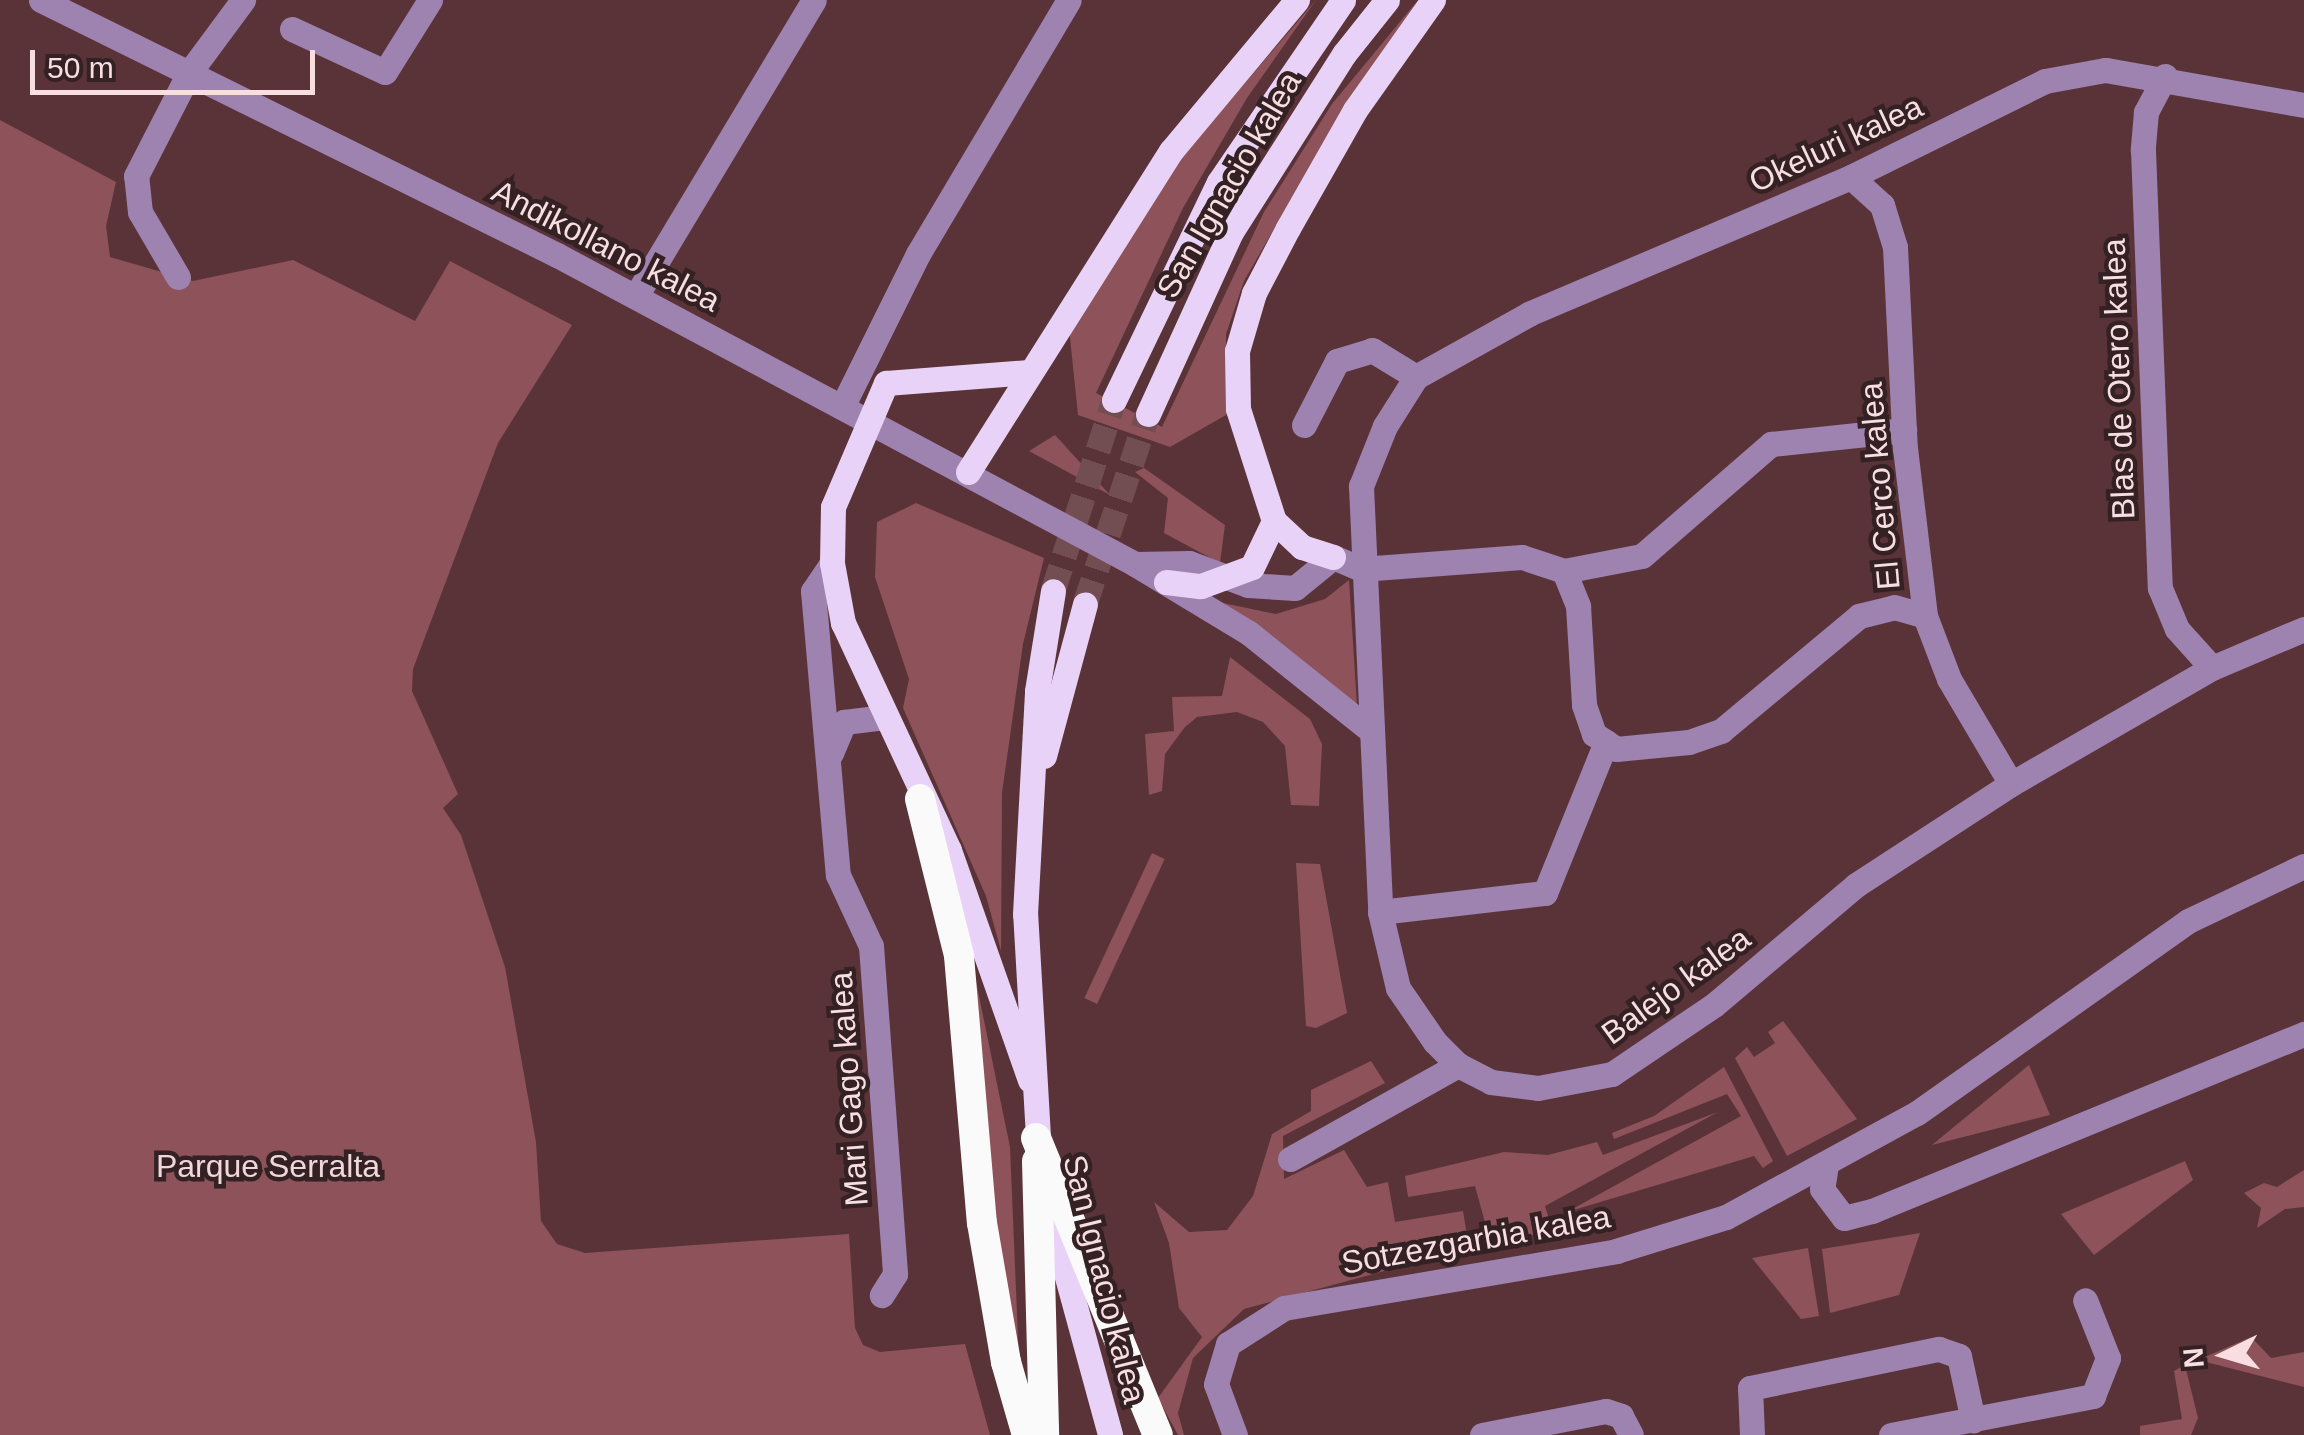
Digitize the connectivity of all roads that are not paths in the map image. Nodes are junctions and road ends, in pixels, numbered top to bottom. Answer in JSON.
{"nodes":[{"id":1,"x":41,"y":0,"type":"edge"},
{"id":2,"x":243,"y":0,"type":"edge"},
{"id":3,"x":430,"y":0,"type":"edge"},
{"id":4,"x":814,"y":0,"type":"edge"},
{"id":5,"x":1069,"y":0,"type":"edge"},
{"id":6,"x":1297,"y":0,"type":"edge"},
{"id":7,"x":1343,"y":0,"type":"edge"},
{"id":8,"x":1387,"y":0,"type":"edge"},
{"id":9,"x":1432,"y":0,"type":"edge"},
{"id":10,"x":292,"y":29,"type":"dead end"},
{"id":11,"x":188,"y":74,"type":"junction"},
{"id":12,"x":2166,"y":76,"type":"junction"},
{"id":13,"x":2304,"y":105,"type":"edge"},
{"id":14,"x":1851,"y":177,"type":"junction"},
{"id":15,"x":178,"y":277,"type":"dead end"},
{"id":16,"x":636,"y":296,"type":"junction"},
{"id":17,"x":1030,"y":372,"type":"junction"},
{"id":18,"x":1416,"y":377,"type":"junction"},
{"id":19,"x":1114,"y":400,"type":"tunnel mouth"},
{"id":20,"x":842,"y":407,"type":"junction"},
{"id":21,"x":1148,"y":414,"type":"tunnel mouth"},
{"id":22,"x":867,"y":420,"type":"junction"},
{"id":23,"x":1304,"y":425,"type":"dead end"},
{"id":24,"x":1904,"y":430,"type":"junction"},
{"id":25,"x":968,"y":472,"type":"junction"},
{"id":26,"x":1274,"y":521,"type":"junction"},
{"id":27,"x":1333,"y":557,"type":"junction"},
{"id":28,"x":832,"y":563,"type":"junction"},
{"id":29,"x":1135,"y":564,"type":"junction"},
{"id":30,"x":1361,"y":569,"type":"junction"},
{"id":31,"x":1564,"y":571,"type":"junction"},
{"id":32,"x":1232,"y":579,"type":"junction"},
{"id":33,"x":1166,"y":582,"type":"junction"},
{"id":34,"x":1053,"y":591,"type":"tunnel mouth"},
{"id":35,"x":1085,"y":604,"type":"tunnel mouth"},
{"id":36,"x":1926,"y":616,"type":"junction"},
{"id":37,"x":2304,"y":629,"type":"edge"},
{"id":38,"x":2212,"y":668,"type":"junction"},
{"id":39,"x":882,"y":717,"type":"junction"},
{"id":40,"x":1369,"y":729,"type":"junction"},
{"id":41,"x":1606,"y":742,"type":"junction"},
{"id":42,"x":830,"y":763,"type":"junction"},
{"id":43,"x":2011,"y":784,"type":"junction"},
{"id":44,"x":920,"y":800,"type":"junction"},
{"id":45,"x":1030,"y":810,"type":"junction"},
{"id":46,"x":2304,"y":866,"type":"edge"},
{"id":47,"x":1380,"y":912,"type":"junction"},
{"id":48,"x":2304,"y":1034,"type":"edge"},
{"id":49,"x":1458,"y":1064,"type":"junction"},
{"id":50,"x":1030,"y":1080,"type":"junction"},
{"id":51,"x":1034,"y":1124,"type":"junction"},
{"id":52,"x":1290,"y":1159,"type":"dead end"},
{"id":53,"x":1826,"y":1165,"type":"junction"},
{"id":54,"x":882,"y":1295,"type":"dead end"},
{"id":55,"x":2085,"y":1300,"type":"dead end"},
{"id":56,"x":1973,"y":1420,"type":"junction"},
{"id":57,"x":1028,"y":1435,"type":"edge"},
{"id":58,"x":1044,"y":1435,"type":"edge"},
{"id":59,"x":1110,"y":1435,"type":"edge"},
{"id":60,"x":1158,"y":1435,"type":"edge"},
{"id":61,"x":1235,"y":1435,"type":"edge"},
{"id":62,"x":1482,"y":1435,"type":"edge"},
{"id":63,"x":1631,"y":1435,"type":"edge"},
{"id":64,"x":1752,"y":1435,"type":"edge"},
{"id":65,"x":1891,"y":1435,"type":"edge"}],
"edges":[{"from":1,"to":11,"type":"street","name":"Andikollano kalea"},
{"from":2,"to":11,"type":"street"},
{"from":3,"to":10,"type":"street"},
{"from":4,"to":16,"type":"street"},
{"from":5,"to":20,"type":"street"},
{"from":6,"to":17,"type":"main road"},
{"from":7,"to":19,"type":"main road","name":"San Ignacio kalea"},
{"from":8,"to":21,"type":"main road","name":"San Ignacio kalea"},
{"from":9,"to":26,"type":"main road"},
{"from":11,"to":15,"type":"street"},
{"from":11,"to":16,"type":"street","name":"Andikollano kalea"},
{"from":12,"to":13,"type":"street","name":"Okeluri kalea"},
{"from":12,"to":14,"type":"street","name":"Okeluri kalea"},
{"from":12,"to":38,"type":"street","name":"Blas de Otero kalea"},
{"from":14,"to":18,"type":"street","name":"Okeluri kalea"},
{"from":14,"to":24,"type":"street","name":"El Cerco kalea"},
{"from":16,"to":20,"type":"street","name":"Andikollano kalea"},
{"from":17,"to":22,"type":"main road"},
{"from":17,"to":25,"type":"main road"},
{"from":18,"to":23,"type":"street"},
{"from":18,"to":30,"type":"street","name":"Okeluri kalea"},
{"from":20,"to":22,"type":"street","name":"Andikollano kalea"},
{"from":22,"to":25,"type":"street","name":"Andikollano kalea"},
{"from":22,"to":28,"type":"main road"},
{"from":24,"to":31,"type":"street"},
{"from":24,"to":36,"type":"street","name":"El Cerco kalea"},
{"from":25,"to":29,"type":"street","name":"Andikollano kalea"},
{"from":26,"to":27,"type":"main road"},
{"from":26,"to":32,"type":"main road"},
{"from":27,"to":30,"type":"street"},
{"from":27,"to":32,"type":"street"},
{"from":28,"to":39,"type":"main road"},
{"from":28,"to":42,"type":"street","name":"Mari Gago kalea"},
{"from":29,"to":32,"type":"street"},
{"from":29,"to":33,"type":"street","name":"Andikollano kalea"},
{"from":30,"to":31,"type":"street"},
{"from":30,"to":40,"type":"street","name":"Balejo kalea"},
{"from":31,"to":41,"type":"street"},
{"from":32,"to":33,"type":"main road"},
{"from":33,"to":40,"type":"street","name":"Andikollano kalea"},
{"from":34,"to":45,"type":"main road","name":"San Ignacio kalea"},
{"from":35,"to":45,"type":"main road","name":"San Ignacio kalea"},
{"from":36,"to":41,"type":"street"},
{"from":36,"to":43,"type":"street","name":"El Cerco kalea"},
{"from":37,"to":38,"type":"street","name":"Balejo kalea"},
{"from":38,"to":43,"type":"street","name":"Balejo kalea"},
{"from":39,"to":42,"type":"street"},
{"from":39,"to":44,"type":"main road"},
{"from":40,"to":47,"type":"street","name":"Balejo kalea"},
{"from":41,"to":47,"type":"street"},
{"from":42,"to":54,"type":"street","name":"Mari Gago kalea"},
{"from":43,"to":49,"type":"street","name":"Balejo kalea"},
{"from":44,"to":50,"type":"main road"},
{"from":44,"to":57,"type":"highway"},
{"from":45,"to":50,"type":"main road","name":"San Ignacio kalea"},
{"from":46,"to":53,"type":"street","name":"Sotzezgarbia kalea"},
{"from":47,"to":49,"type":"street","name":"Balejo kalea"},
{"from":48,"to":53,"type":"street"},
{"from":49,"to":52,"type":"street"},
{"from":50,"to":51,"type":"main road","name":"San Ignacio kalea"},
{"from":51,"to":58,"type":"highway"},
{"from":51,"to":59,"type":"main road","name":"San Ignacio kalea"},
{"from":51,"to":60,"type":"highway"},
{"from":53,"to":61,"type":"street","name":"Sotzezgarbia kalea"},
{"from":55,"to":56,"type":"street"},
{"from":56,"to":64,"type":"street"},
{"from":56,"to":65,"type":"street"},
{"from":62,"to":63,"type":"street"}]}
